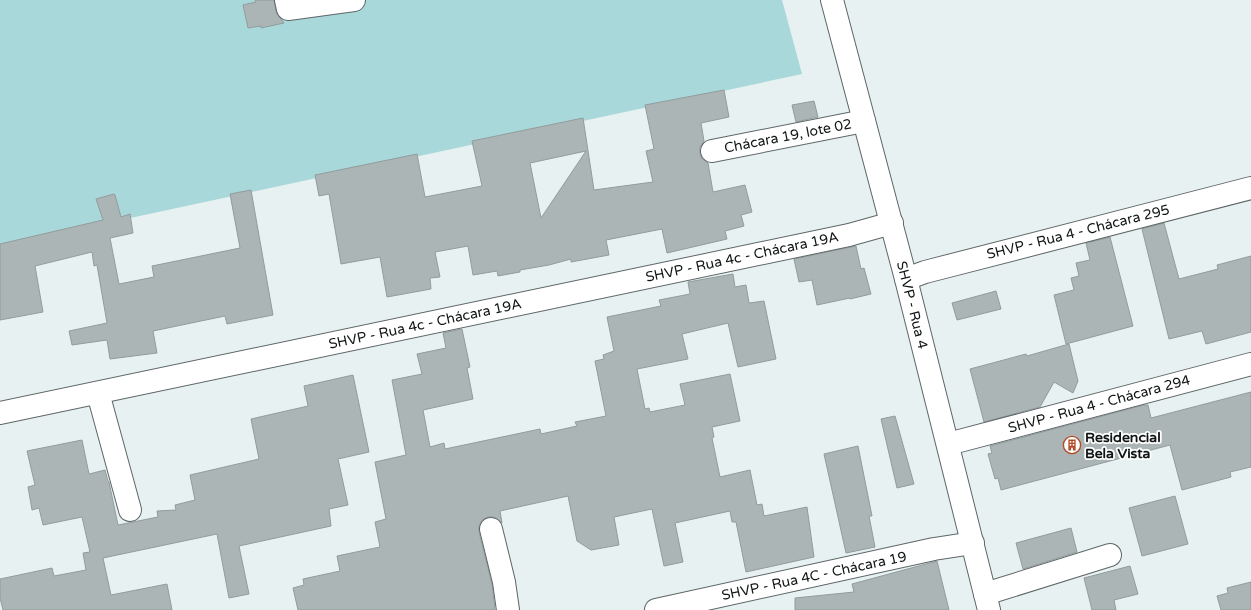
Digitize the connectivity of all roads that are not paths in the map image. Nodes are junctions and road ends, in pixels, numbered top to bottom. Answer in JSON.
{"nodes":[{"id":1,"x":286,"y":0,"type":"edge"},
{"id":2,"x":354,"y":0,"type":"edge"},
{"id":3,"x":832,"y":0,"type":"edge"},
{"id":4,"x":864,"y":121,"type":"junction"},
{"id":5,"x":712,"y":151,"type":"dead end"},
{"id":6,"x":1251,"y":188,"type":"edge"},
{"id":7,"x":892,"y":223,"type":"junction"},
{"id":8,"x":906,"y":279,"type":"junction"},
{"id":9,"x":1251,"y":364,"type":"edge"},
{"id":10,"x":98,"y":392,"type":"junction"},
{"id":11,"x":0,"y":413,"type":"edge"},
{"id":12,"x":948,"y":444,"type":"junction"},
{"id":13,"x":130,"y":510,"type":"dead end"},
{"id":14,"x":491,"y":529,"type":"dead end"},
{"id":15,"x":973,"y":543,"type":"junction"},
{"id":16,"x":1110,"y":555,"type":"dead end"},
{"id":17,"x":987,"y":602,"type":"edge"},
{"id":18,"x":508,"y":610,"type":"edge"},
{"id":19,"x":656,"y":610,"type":"edge"}],
"edges":[{"from":1,"to":2,"type":"street"},
{"from":3,"to":4,"type":"street","name":"SHVP - Rua 4"},
{"from":4,"to":5,"type":"street","name":"Chácara 19, lote 02"},
{"from":4,"to":7,"type":"street","name":"SHVP - Rua 4"},
{"from":6,"to":8,"type":"street","name":"SHVP - Rua 4 - Chácara 295"},
{"from":7,"to":8,"type":"street","name":"SHVP - Rua 4"},
{"from":7,"to":10,"type":"street","name":"SHVP - Rua 4c - Chácara 19A"},
{"from":8,"to":12,"type":"street","name":"SHVP - Rua 4"},
{"from":9,"to":12,"type":"street","name":"SHVP - Rua 4 - Chácara 294"},
{"from":10,"to":11,"type":"street","name":"SHVP - Rua 4c - Chácara 19A"},
{"from":10,"to":13,"type":"street"},
{"from":12,"to":15,"type":"street","name":"SHVP - Rua 4"},
{"from":14,"to":18,"type":"street"},
{"from":15,"to":17,"type":"street","name":"SHVP - Rua 4"},
{"from":15,"to":19,"type":"street","name":"SHVP - Rua 4C - Chácara 19"},
{"from":16,"to":17,"type":"street"}]}
